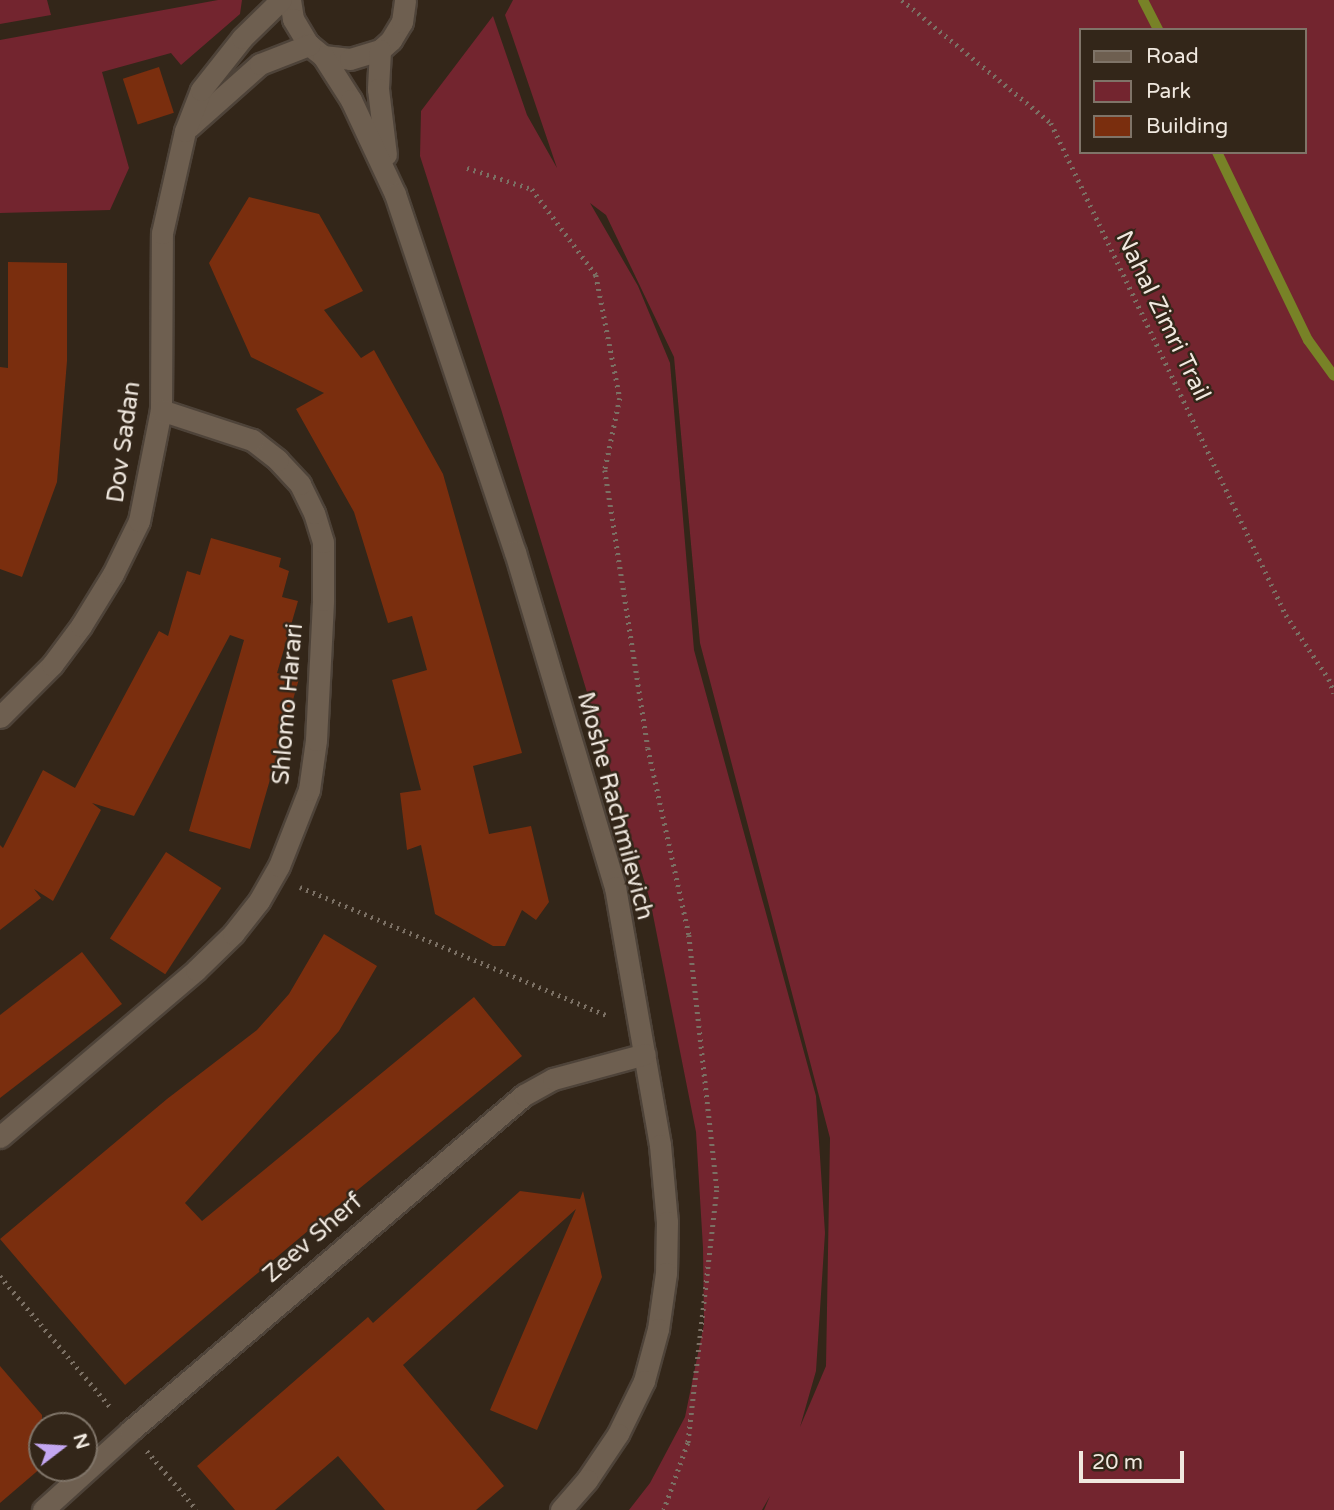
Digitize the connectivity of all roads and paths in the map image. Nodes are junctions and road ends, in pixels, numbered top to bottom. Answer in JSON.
{"nodes":[{"id":1,"x":281,"y":0,"type":"edge"},
{"id":2,"x":290,"y":0,"type":"edge"},
{"id":3,"x":405,"y":0,"type":"edge"},
{"id":4,"x":424,"y":0,"type":"edge"},
{"id":5,"x":902,"y":0,"type":"edge"},
{"id":6,"x":402,"y":22,"type":"junction"},
{"id":7,"x":316,"y":50,"type":"junction"},
{"id":8,"x":380,"y":50,"type":"junction"},
{"id":9,"x":185,"y":131,"type":"junction"},
{"id":10,"x":467,"y":168,"type":"dead end"},
{"id":11,"x":395,"y":194,"type":"junction"},
{"id":12,"x":161,"y":410,"type":"junction"},
{"id":13,"x":1334,"y":693,"type":"edge"},
{"id":14,"x":0,"y":717,"type":"edge"},
{"id":15,"x":274,"y":876,"type":"junction"},
{"id":16,"x":640,"y":1030,"type":"junction"},
{"id":17,"x":645,"y":1054,"type":"junction"},
{"id":18,"x":0,"y":1137,"type":"edge"},
{"id":19,"x":0,"y":1276,"type":"edge"},
{"id":20,"x":130,"y":1431,"type":"junction"},
{"id":21,"x":43,"y":1510,"type":"edge"},
{"id":22,"x":197,"y":1510,"type":"edge"},
{"id":23,"x":561,"y":1510,"type":"edge"},
{"id":24,"x":664,"y":1510,"type":"edge"}],
"edges":[{"from":1,"to":9,"type":"street","name":"Dov Sadan"},
{"from":2,"to":7,"type":"street","name":"Moshe Rachmilevich"},
{"from":3,"to":6,"type":"street"},
{"from":4,"to":6,"type":"street"},
{"from":5,"to":13,"type":"path","name":"Nahal Zimri Trail"},
{"from":6,"to":8,"type":"street"},
{"from":7,"to":8,"type":"street"},
{"from":7,"to":9,"type":"street"},
{"from":7,"to":11,"type":"street","name":"Moshe Rachmilevich"},
{"from":8,"to":11,"type":"street","name":"Moshe Rachmilevich"},
{"from":9,"to":12,"type":"street","name":"Dov Sadan"},
{"from":10,"to":24,"type":"path"},
{"from":11,"to":16,"type":"street","name":"Moshe Rachmilevich"},
{"from":12,"to":14,"type":"street","name":"Dov Sadan"},
{"from":12,"to":15,"type":"street","name":"Shlomo Harari"},
{"from":15,"to":16,"type":"path"},
{"from":15,"to":18,"type":"street","name":"Shlomo Harari"},
{"from":16,"to":17,"type":"street","name":"Moshe Rachmilevich"},
{"from":17,"to":20,"type":"street","name":"Zeev Sherf"},
{"from":17,"to":23,"type":"street","name":"Moshe Rachmilevich"},
{"from":19,"to":20,"type":"path"},
{"from":20,"to":21,"type":"street","name":"Zeev Sherf"},
{"from":20,"to":22,"type":"path"}]}
